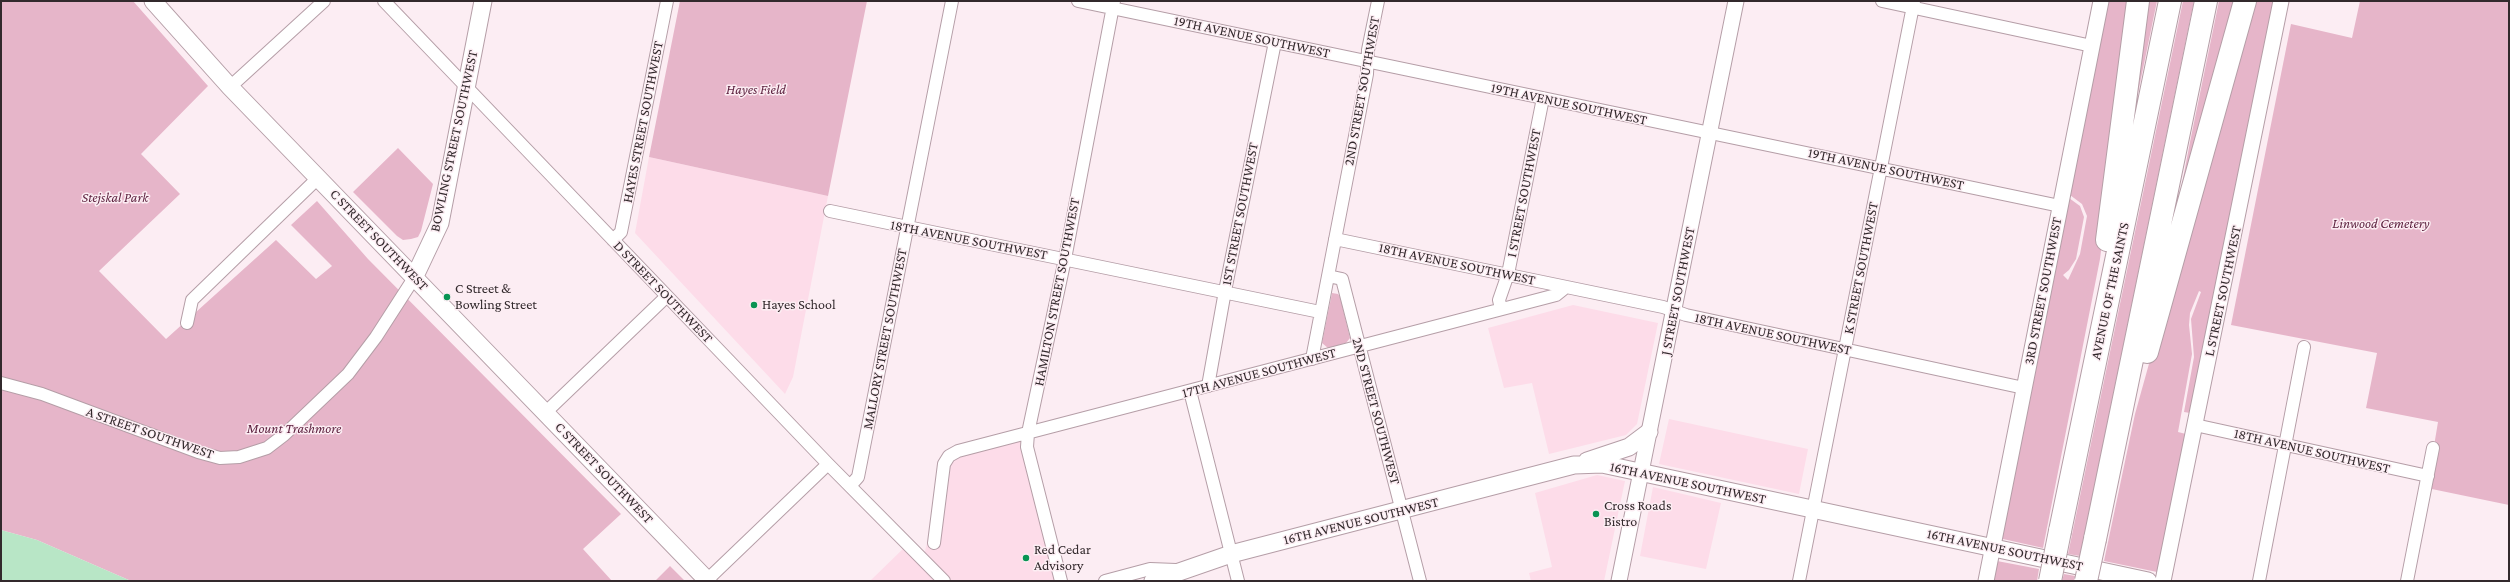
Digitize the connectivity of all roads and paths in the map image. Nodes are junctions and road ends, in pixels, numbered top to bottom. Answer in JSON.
{"nodes":[{"id":1,"x":153,"y":1,"type":"edge"},
{"id":2,"x":324,"y":1,"type":"edge"},
{"id":3,"x":384,"y":1,"type":"edge"},
{"id":4,"x":483,"y":1,"type":"edge"},
{"id":5,"x":667,"y":1,"type":"edge"},
{"id":6,"x":952,"y":1,"type":"edge"},
{"id":7,"x":1078,"y":1,"type":"edge"},
{"id":8,"x":1378,"y":1,"type":"edge"},
{"id":9,"x":1736,"y":1,"type":"edge"},
{"id":10,"x":1882,"y":1,"type":"edge"},
{"id":11,"x":2101,"y":1,"type":"edge"},
{"id":12,"x":2138,"y":1,"type":"edge"},
{"id":13,"x":2170,"y":1,"type":"edge"},
{"id":14,"x":2206,"y":1,"type":"edge"},
{"id":15,"x":2246,"y":1,"type":"edge"},
{"id":16,"x":2281,"y":1,"type":"edge"},
{"id":17,"x":1914,"y":4,"type":"edge"},
{"id":18,"x":1113,"y":5,"type":"edge"},
{"id":19,"x":1274,"y":42,"type":"junction"},
{"id":20,"x":2092,"y":46,"type":"junction"},
{"id":21,"x":1368,"y":62,"type":"junction"},
{"id":22,"x":230,"y":87,"type":"junction"},
{"id":23,"x":466,"y":89,"type":"junction"},
{"id":24,"x":1542,"y":98,"type":"junction"},
{"id":25,"x":1709,"y":132,"type":"junction"},
{"id":26,"x":1881,"y":167,"type":"junction"},
{"id":27,"x":319,"y":177,"type":"junction"},
{"id":28,"x":2060,"y":206,"type":"junction"},
{"id":29,"x":830,"y":211,"type":"dead end"},
{"id":30,"x":906,"y":228,"type":"junction"},
{"id":31,"x":1335,"y":239,"type":"junction"},
{"id":32,"x":613,"y":240,"type":"junction"},
{"id":33,"x":1065,"y":259,"type":"junction"},
{"id":34,"x":1508,"y":274,"type":"junction"},
{"id":35,"x":1328,"y":276,"type":"junction"},
{"id":36,"x":414,"y":278,"type":"junction"},
{"id":37,"x":1566,"y":287,"type":"junction"},
{"id":38,"x":1225,"y":291,"type":"junction"},
{"id":39,"x":666,"y":296,"type":"junction"},
{"id":40,"x":1501,"y":309,"type":"junction"},
{"id":41,"x":1674,"y":310,"type":"junction"},
{"id":42,"x":1320,"y":312,"type":"junction"},
{"id":43,"x":187,"y":323,"type":"dead end"},
{"id":44,"x":1359,"y":347,"type":"junction"},
{"id":45,"x":2304,"y":348,"type":"dead end"},
{"id":46,"x":1845,"y":349,"type":"junction"},
{"id":47,"x":1312,"y":359,"type":"junction"},
{"id":48,"x":1,"y":383,"type":"edge"},
{"id":49,"x":1208,"y":386,"type":"junction"},
{"id":50,"x":2024,"y":388,"type":"junction"},
{"id":51,"x":1190,"y":391,"type":"junction"},
{"id":52,"x":2085,"y":408,"type":"junction"},
{"id":53,"x":545,"y":413,"type":"junction"},
{"id":54,"x":2121,"y":413,"type":"junction"},
{"id":55,"x":2195,"y":425,"type":"junction"},
{"id":56,"x":1650,"y":432,"type":"junction"},
{"id":57,"x":1028,"y":433,"type":"junction"},
{"id":58,"x":2285,"y":445,"type":"junction"},
{"id":59,"x":2433,"y":448,"type":"dead end"},
{"id":60,"x":828,"y":464,"type":"junction"},
{"id":61,"x":1574,"y":465,"type":"junction"},
{"id":62,"x":1642,"y":472,"type":"junction"},
{"id":63,"x":2428,"y":476,"type":"junction"},
{"id":64,"x":850,"y":486,"type":"junction"},
{"id":65,"x":1813,"y":509,"type":"junction"},
{"id":66,"x":1402,"y":510,"type":"junction"},
{"id":67,"x":934,"y":543,"type":"dead end"},
{"id":68,"x":1992,"y":548,"type":"junction"},
{"id":69,"x":1231,"y":554,"type":"junction"},
{"id":70,"x":1181,"y":571,"type":"junction"},
{"id":71,"x":708,"y":580,"type":"edge"},
{"id":72,"x":944,"y":581,"type":"edge"},
{"id":73,"x":1061,"y":581,"type":"edge"},
{"id":74,"x":1105,"y":581,"type":"edge"},
{"id":75,"x":1153,"y":581,"type":"edge"},
{"id":76,"x":1238,"y":581,"type":"edge"},
{"id":77,"x":1420,"y":581,"type":"edge"},
{"id":78,"x":1620,"y":581,"type":"edge"},
{"id":79,"x":1798,"y":581,"type":"edge"},
{"id":80,"x":1986,"y":581,"type":"edge"},
{"id":81,"x":2050,"y":581,"type":"edge"},
{"id":82,"x":2086,"y":581,"type":"edge"},
{"id":83,"x":2148,"y":581,"type":"edge"},
{"id":84,"x":2163,"y":581,"type":"edge"},
{"id":85,"x":2259,"y":581,"type":"edge"},
{"id":86,"x":2407,"y":581,"type":"edge"}],
"edges":[{"from":1,"to":22,"type":"main road","name":"C STREET SOUTHWEST"},
{"from":2,"to":22,"type":"street"},
{"from":3,"to":23,"type":"street","name":"D STREET SOUTHWEST"},
{"from":4,"to":23,"type":"main road","name":"BOWLING STREET SOUTHWEST"},
{"from":5,"to":32,"type":"street","name":"HAYES STREET SOUTHWEST"},
{"from":6,"to":30,"type":"street","name":"MALLORY STREET SOUTHWEST"},
{"from":7,"to":18,"type":"street","name":"19TH AVENUE SOUTHWEST"},
{"from":8,"to":21,"type":"street","name":"2ND STREET SOUTHWEST"},
{"from":9,"to":25,"type":"street","name":"J STREET SOUTHWEST"},
{"from":10,"to":17,"type":"street"},
{"from":11,"to":20,"type":"street","name":"3RD STREET SOUTHWEST"},
{"from":12,"to":52,"type":"highway"},
{"from":13,"to":52,"type":"highway","name":"AVENUE OF THE SAINTS"},
{"from":14,"to":54,"type":"highway"},
{"from":15,"to":54,"type":"highway"},
{"from":16,"to":55,"type":"street","name":"L STREET SOUTHWEST"},
{"from":17,"to":20,"type":"street"},
{"from":17,"to":26,"type":"street","name":"K STREET SOUTHWEST"},
{"from":18,"to":19,"type":"street","name":"19TH AVENUE SOUTHWEST"},
{"from":18,"to":33,"type":"street","name":"HAMILTON STREET SOUTHWEST"},
{"from":19,"to":21,"type":"street","name":"19TH AVENUE SOUTHWEST"},
{"from":19,"to":38,"type":"street","name":"1ST STREET SOUTHWEST"},
{"from":20,"to":28,"type":"street","name":"3RD STREET SOUTHWEST"},
{"from":21,"to":24,"type":"street","name":"19TH AVENUE SOUTHWEST"},
{"from":21,"to":31,"type":"street","name":"2ND STREET SOUTHWEST"},
{"from":22,"to":27,"type":"main road","name":"C STREET SOUTHWEST"},
{"from":23,"to":32,"type":"street","name":"D STREET SOUTHWEST"},
{"from":23,"to":36,"type":"main road","name":"BOWLING STREET SOUTHWEST"},
{"from":24,"to":25,"type":"street","name":"19TH AVENUE SOUTHWEST"},
{"from":24,"to":34,"type":"street","name":"I STREET SOUTHWEST"},
{"from":25,"to":26,"type":"street","name":"19TH AVENUE SOUTHWEST"},
{"from":25,"to":41,"type":"street","name":"J STREET SOUTHWEST"},
{"from":26,"to":28,"type":"street","name":"19TH AVENUE SOUTHWEST"},
{"from":26,"to":46,"type":"street","name":"K STREET SOUTHWEST"},
{"from":27,"to":36,"type":"main road","name":"C STREET SOUTHWEST"},
{"from":27,"to":43,"type":"street"},
{"from":28,"to":50,"type":"street","name":"3RD STREET SOUTHWEST"},
{"from":29,"to":30,"type":"street","name":"18TH AVENUE SOUTHWEST"},
{"from":30,"to":33,"type":"street","name":"18TH AVENUE SOUTHWEST"},
{"from":30,"to":64,"type":"street","name":"MALLORY STREET SOUTHWEST"},
{"from":31,"to":34,"type":"street","name":"18TH AVENUE SOUTHWEST"},
{"from":31,"to":35,"type":"street","name":"2ND STREET SOUTHWEST"},
{"from":32,"to":39,"type":"street","name":"D STREET SOUTHWEST"},
{"from":33,"to":38,"type":"street","name":"18TH AVENUE SOUTHWEST"},
{"from":33,"to":57,"type":"street","name":"HAMILTON STREET SOUTHWEST"},
{"from":34,"to":37,"type":"street","name":"18TH AVENUE SOUTHWEST"},
{"from":34,"to":40,"type":"street","name":"I STREET SOUTHWEST"},
{"from":35,"to":42,"type":"street","name":"2ND STREET SOUTHWEST"},
{"from":35,"to":44,"type":"street","name":"2ND STREET SOUTHWEST"},
{"from":36,"to":48,"type":"street","name":"A STREET SOUTHWEST"},
{"from":36,"to":53,"type":"main road","name":"C STREET SOUTHWEST"},
{"from":37,"to":40,"type":"street","name":"17TH AVENUE SOUTHWEST"},
{"from":37,"to":41,"type":"street","name":"18TH AVENUE SOUTHWEST"},
{"from":38,"to":42,"type":"street","name":"18TH AVENUE SOUTHWEST"},
{"from":38,"to":49,"type":"street","name":"1ST STREET SOUTHWEST"},
{"from":39,"to":53,"type":"street"},
{"from":39,"to":60,"type":"street","name":"D STREET SOUTHWEST"},
{"from":40,"to":44,"type":"street","name":"17TH AVENUE SOUTHWEST"},
{"from":41,"to":46,"type":"street","name":"18TH AVENUE SOUTHWEST"},
{"from":41,"to":56,"type":"street","name":"J STREET SOUTHWEST"},
{"from":42,"to":47,"type":"street","name":"2ND STREET SOUTHWEST"},
{"from":44,"to":47,"type":"street","name":"17TH AVENUE SOUTHWEST"},
{"from":44,"to":66,"type":"street","name":"2ND STREET SOUTHWEST"},
{"from":45,"to":58,"type":"street"},
{"from":46,"to":50,"type":"street","name":"18TH AVENUE SOUTHWEST"},
{"from":46,"to":65,"type":"street","name":"K STREET SOUTHWEST"},
{"from":47,"to":49,"type":"street","name":"17TH AVENUE SOUTHWEST"},
{"from":49,"to":51,"type":"street","name":"17TH AVENUE SOUTHWEST"},
{"from":50,"to":68,"type":"street","name":"3RD STREET SOUTHWEST"},
{"from":51,"to":57,"type":"street","name":"17TH AVENUE SOUTHWEST"},
{"from":51,"to":69,"type":"street"},
{"from":52,"to":81,"type":"highway","name":"AVENUE OF THE SAINTS","bridge":true},
{"from":53,"to":71,"type":"main road","name":"C STREET SOUTHWEST"},
{"from":54,"to":82,"type":"highway","bridge":true},
{"from":55,"to":58,"type":"street","name":"18TH AVENUE SOUTHWEST"},
{"from":55,"to":84,"type":"street","name":"L STREET SOUTHWEST"},
{"from":56,"to":61,"type":"main road"},
{"from":56,"to":62,"type":"street","name":"J STREET SOUTHWEST"},
{"from":57,"to":67,"type":"street","name":"17TH AVENUE SOUTHWEST"},
{"from":57,"to":73,"type":"street","name":"HAMILTON STREET SOUTHWEST"},
{"from":58,"to":63,"type":"street","name":"18TH AVENUE SOUTHWEST"},
{"from":58,"to":85,"type":"street"},
{"from":59,"to":63,"type":"street"},
{"from":60,"to":64,"type":"street","name":"D STREET SOUTHWEST"},
{"from":60,"to":71,"type":"street"},
{"from":61,"to":62,"type":"main road","name":"16TH AVENUE SOUTHWEST"},
{"from":61,"to":66,"type":"main road","name":"16TH AVENUE SOUTHWEST"},
{"from":62,"to":65,"type":"main road","name":"16TH AVENUE SOUTHWEST"},
{"from":62,"to":78,"type":"street","name":"J STREET SOUTHWEST"},
{"from":63,"to":86,"type":"street"},
{"from":64,"to":72,"type":"street","name":"D STREET SOUTHWEST"},
{"from":65,"to":68,"type":"main road","name":"16TH AVENUE SOUTHWEST"},
{"from":65,"to":79,"type":"street","name":"K STREET SOUTHWEST"},
{"from":66,"to":69,"type":"main road","name":"16TH AVENUE SOUTHWEST"},
{"from":66,"to":77,"type":"street","name":"2ND STREET SOUTHWEST"},
{"from":68,"to":80,"type":"street","name":"3RD STREET SOUTHWEST"},
{"from":68,"to":83,"type":"main road","name":"16TH AVENUE SOUTHWEST"},
{"from":69,"to":70,"type":"main road","name":"16TH AVENUE SOUTHWEST"},
{"from":69,"to":76,"type":"street"},
{"from":70,"to":74,"type":"street"},
{"from":70,"to":75,"type":"main road","name":"16TH AVENUE SOUTHWEST"}]}
